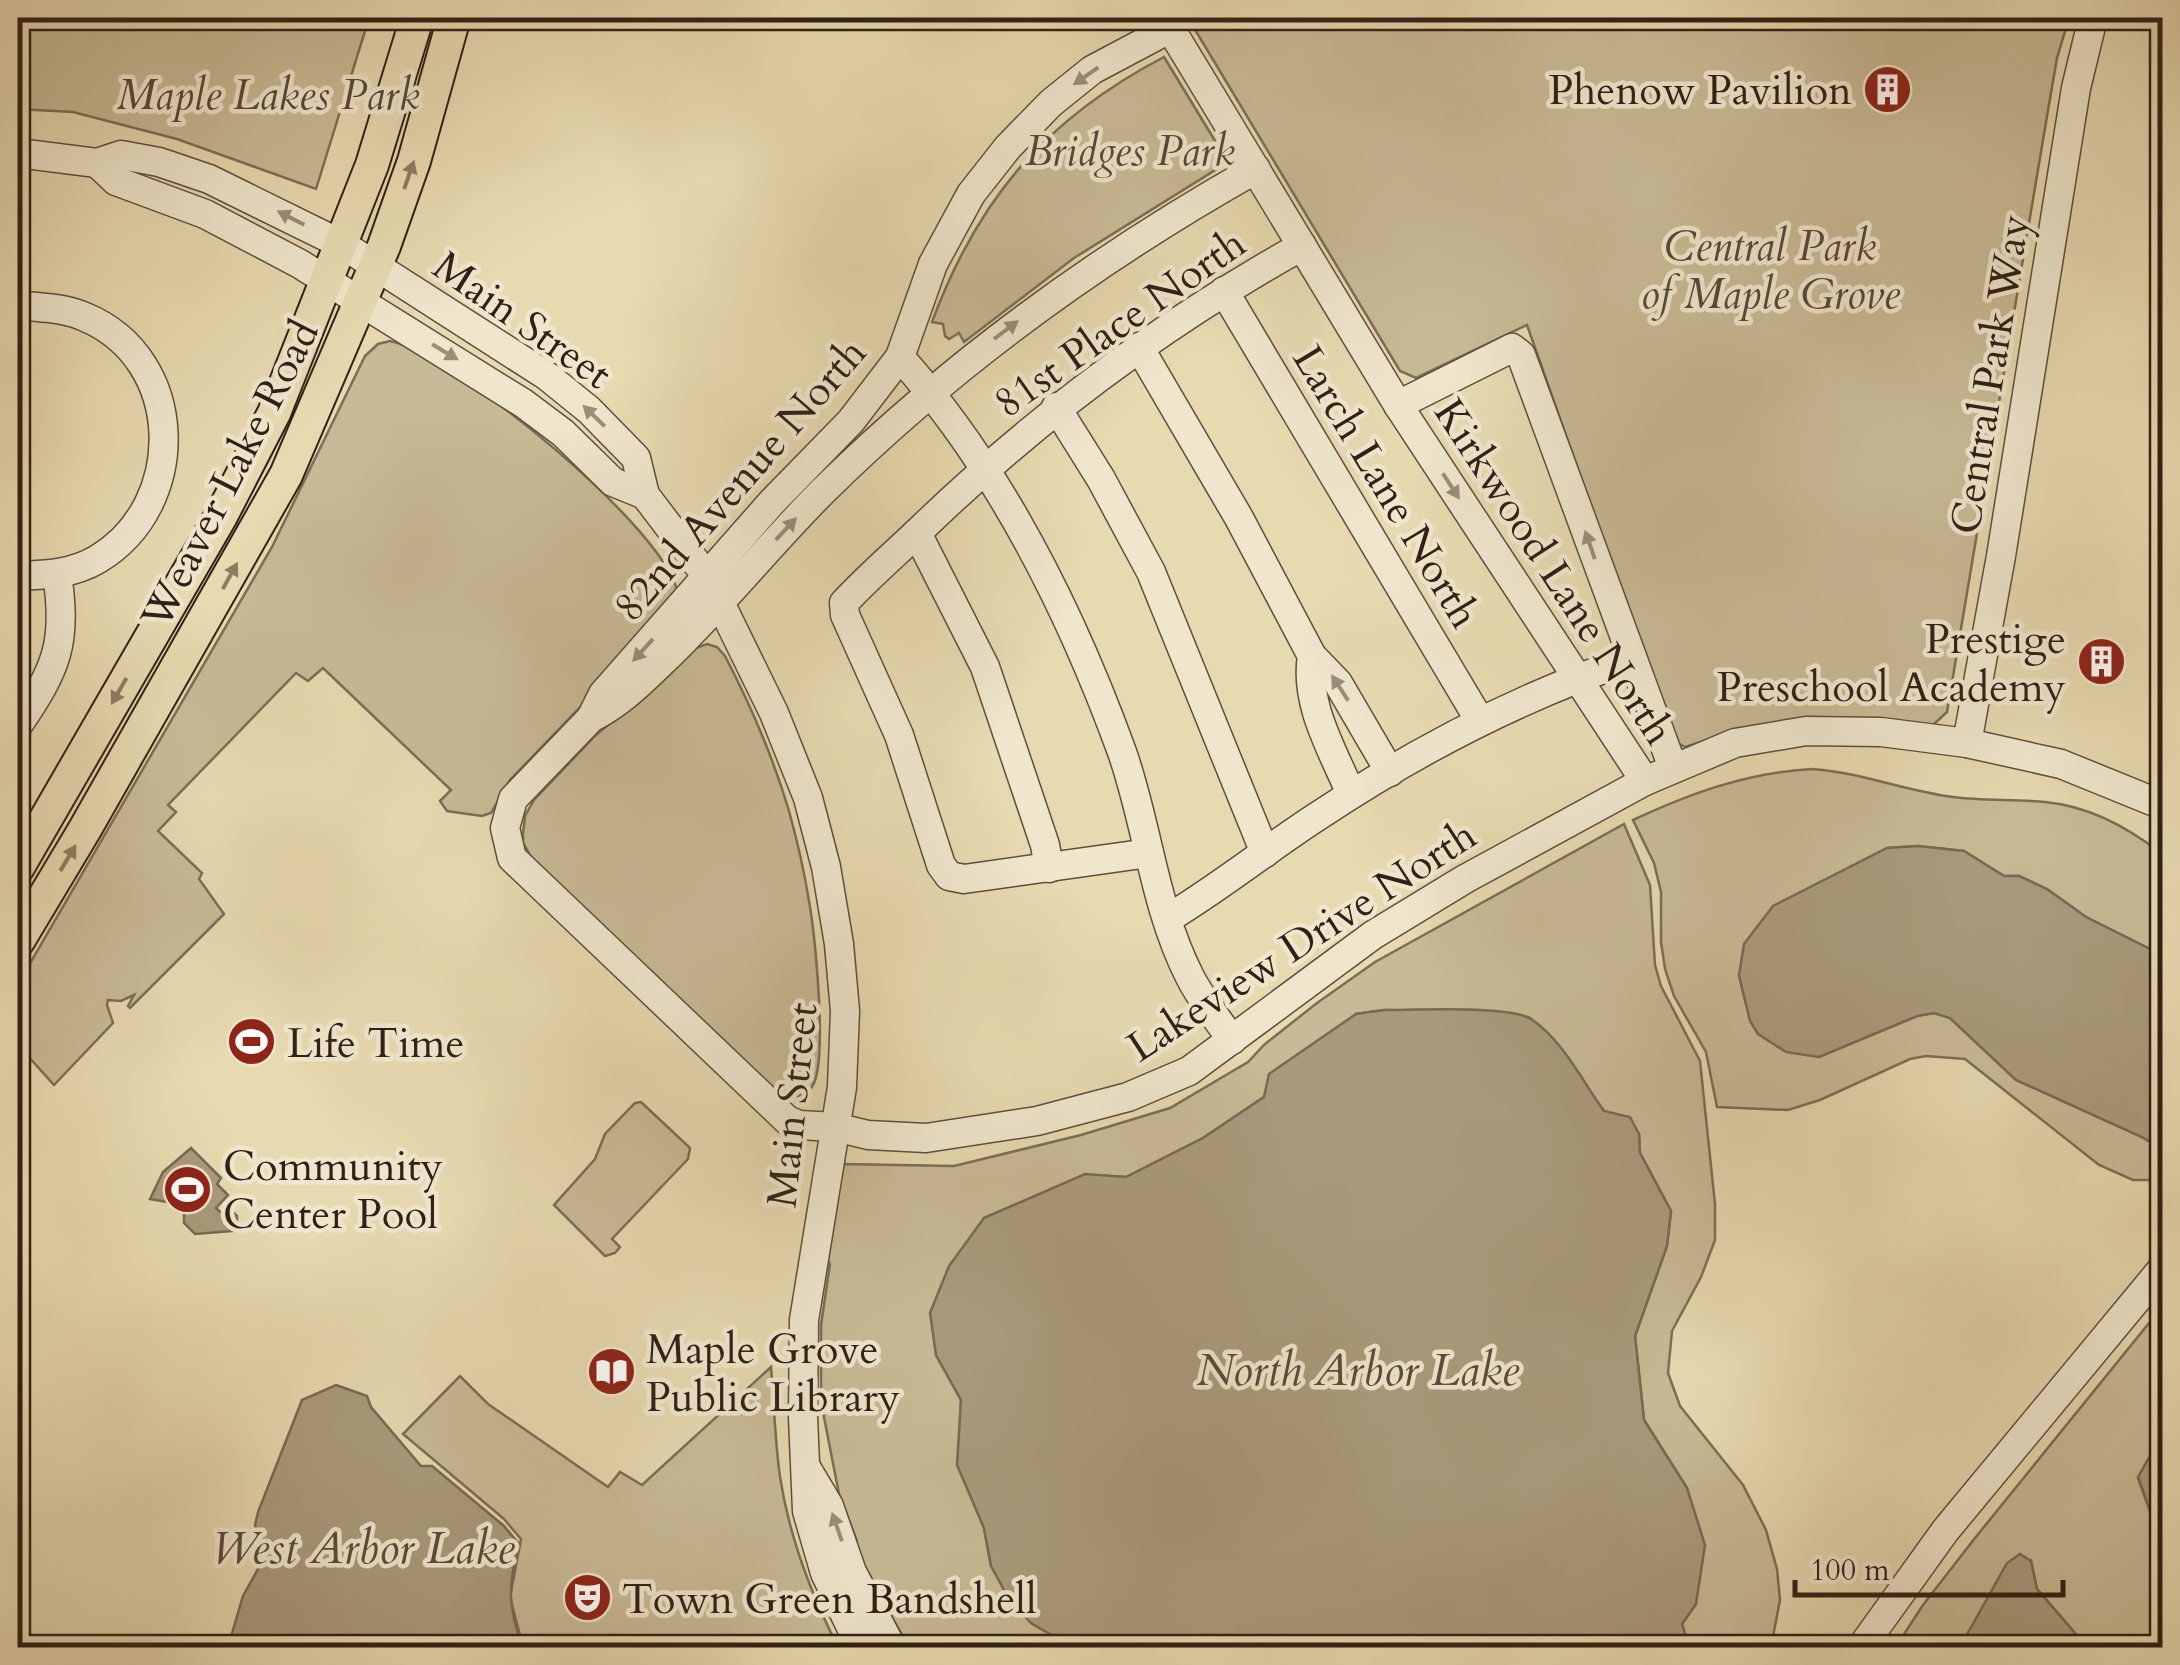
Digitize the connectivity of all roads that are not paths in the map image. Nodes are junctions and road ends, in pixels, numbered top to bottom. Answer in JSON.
{"nodes":[{"id":1,"x":417,"y":18,"type":"edge"},
{"id":2,"x":454,"y":18,"type":"edge"},
{"id":3,"x":2092,"y":18,"type":"edge"},
{"id":4,"x":1168,"y":23,"type":"edge"},
{"id":5,"x":18,"y":153,"type":"edge"},
{"id":6,"x":96,"y":163,"type":"junction"},
{"id":7,"x":1256,"y":169,"type":"junction"},
{"id":8,"x":342,"y":246,"type":"junction"},
{"id":9,"x":1302,"y":246,"type":"junction"},
{"id":10,"x":376,"y":267,"type":"junction"},
{"id":11,"x":328,"y":282,"type":"junction"},
{"id":12,"x":1224,"y":291,"type":"junction"},
{"id":13,"x":361,"y":302,"type":"junction"},
{"id":14,"x":18,"y":304,"type":"edge"},
{"id":15,"x":1140,"y":347,"type":"junction"},
{"id":16,"x":900,"y":357,"type":"junction"},
{"id":17,"x":930,"y":392,"type":"junction"},
{"id":18,"x":1398,"y":405,"type":"junction"},
{"id":19,"x":1056,"y":407,"type":"junction"},
{"id":20,"x":984,"y":468,"type":"junction"},
{"id":21,"x":646,"y":494,"type":"junction"},
{"id":22,"x":917,"y":533,"type":"junction"},
{"id":23,"x":56,"y":575,"type":"junction"},
{"id":24,"x":18,"y":576,"type":"edge"},
{"id":25,"x":715,"y":590,"type":"junction"},
{"id":26,"x":1312,"y":656,"type":"junction"},
{"id":27,"x":1632,"y":659,"type":"junction"},
{"id":28,"x":1577,"y":678,"type":"junction"},
{"id":29,"x":1480,"y":721,"type":"junction"},
{"id":30,"x":18,"y":725,"type":"edge"},
{"id":31,"x":1966,"y":743,"type":"junction"},
{"id":32,"x":1673,"y":768,"type":"junction"},
{"id":33,"x":1390,"y":772,"type":"junction"},
{"id":34,"x":1645,"y":781,"type":"junction"},
{"id":35,"x":1351,"y":794,"type":"junction"},
{"id":36,"x":2162,"y":805,"type":"edge"},
{"id":37,"x":507,"y":843,"type":"joint"},
{"id":38,"x":1265,"y":852,"type":"junction"},
{"id":39,"x":1149,"y":853,"type":"junction"},
{"id":40,"x":18,"y":868,"type":"edge"},
{"id":41,"x":1050,"y":868,"type":"junction"},
{"id":42,"x":1167,"y":919,"type":"junction"},
{"id":43,"x":18,"y":941,"type":"edge"},
{"id":44,"x":1232,"y":1040,"type":"junction"},
{"id":45,"x":835,"y":1127,"type":"junction"},
{"id":46,"x":2162,"y":1268,"type":"edge"},
{"id":47,"x":806,"y":1468,"type":"junction"},
{"id":48,"x":861,"y":1648,"type":"edge"},
{"id":49,"x":892,"y":1648,"type":"edge"},
{"id":50,"x":1862,"y":1648,"type":"edge"}],
"edges":[{"from":1,"to":8,"type":"main road","name":"Weaver Lake Road"},
{"from":10,"to":2,"type":"main road","name":"Weaver Lake Road","one_way":true},
{"from":3,"to":31,"type":"street","name":"Central Park Way"},
{"from":4,"to":7,"type":"street","name":"Kirkwood Lane North"},
{"from":4,"to":16,"type":"street","name":"82nd Avenue North","one_way":true},
{"from":5,"to":6,"type":"street"},
{"from":8,"to":6,"type":"street","name":"Main Street","one_way":true},
{"from":6,"to":11,"type":"street","name":"Main Street"},
{"from":7,"to":9,"type":"street","name":"Kirkwood Lane North"},
{"from":17,"to":7,"type":"street","name":"82nd Avenue North","one_way":true},
{"from":8,"to":10,"type":"street","name":"Main Street"},
{"from":8,"to":11,"type":"main road","name":"Weaver Lake Road"},
{"from":9,"to":12,"type":"street","name":"81st Place North"},
{"from":9,"to":18,"type":"street","name":"Kirkwood Lane North"},
{"from":10,"to":13,"type":"main road","name":"Weaver Lake Road"},
{"from":21,"to":10,"type":"street","name":"Main Street","one_way":true},
{"from":11,"to":13,"type":"street","name":"Main Street"},
{"from":11,"to":40,"type":"main road","name":"Weaver Lake Road","one_way":true},
{"from":12,"to":15,"type":"street","name":"81st Place North"},
{"from":12,"to":29,"type":"street","name":"Larch Lane North"},
{"from":13,"to":21,"type":"street","name":"Main Street","one_way":true},
{"from":43,"to":13,"type":"main road","name":"Weaver Lake Road","one_way":true},
{"from":14,"to":23,"type":"street"},
{"from":15,"to":19,"type":"street","name":"81st Place North"},
{"from":15,"to":26,"type":"street"},
{"from":16,"to":17,"type":"street"},
{"from":16,"to":25,"type":"street","name":"82nd Avenue North"},
{"from":17,"to":20,"type":"street"},
{"from":25,"to":17,"type":"street","name":"82nd Avenue North","one_way":true},
{"from":27,"to":18,"type":"street","name":"Kirkwood Lane North","one_way":true},
{"from":18,"to":28,"type":"street","name":"Kirkwood Lane North","one_way":true},
{"from":19,"to":20,"type":"street","name":"81st Place North"},
{"from":19,"to":38,"type":"street"},
{"from":20,"to":22,"type":"street","name":"81st Place North"},
{"from":20,"to":39,"type":"street"},
{"from":21,"to":25,"type":"street","name":"Main Street"},
{"from":22,"to":41,"type":"street"},
{"from":22,"to":41,"type":"street","name":"81st Place North"},
{"from":23,"to":24,"type":"street"},
{"from":23,"to":30,"type":"street"},
{"from":25,"to":37,"type":"street","name":"82nd Avenue North"},
{"from":25,"to":45,"type":"street","name":"Main Street"},
{"from":33,"to":26,"type":"street","one_way":true},
{"from":26,"to":35,"type":"street"},
{"from":27,"to":28,"type":"street"},
{"from":27,"to":32,"type":"street","name":"Kirkwood Lane North"},
{"from":28,"to":29,"type":"street"},
{"from":28,"to":34,"type":"street","name":"Kirkwood Lane North"},
{"from":29,"to":33,"type":"street"},
{"from":31,"to":32,"type":"street","name":"Lakeview Drive North"},
{"from":31,"to":36,"type":"street","name":"Lakeview Drive North"},
{"from":32,"to":34,"type":"street","name":"Lakeview Drive North"},
{"from":33,"to":35,"type":"street"},
{"from":34,"to":44,"type":"street","name":"Lakeview Drive North"},
{"from":35,"to":38,"type":"street"},
{"from":37,"to":45,"type":"street","name":"Lakeview Drive North"},
{"from":38,"to":42,"type":"street"},
{"from":39,"to":41,"type":"street"},
{"from":39,"to":42,"type":"street"},
{"from":42,"to":44,"type":"street"},
{"from":44,"to":45,"type":"street","name":"Lakeview Drive North"},
{"from":45,"to":47,"type":"street","name":"Main Street"},
{"from":46,"to":50,"type":"street"},
{"from":47,"to":48,"type":"street","name":"Main Street"},
{"from":49,"to":47,"type":"street","name":"Main Street","one_way":true}]}
